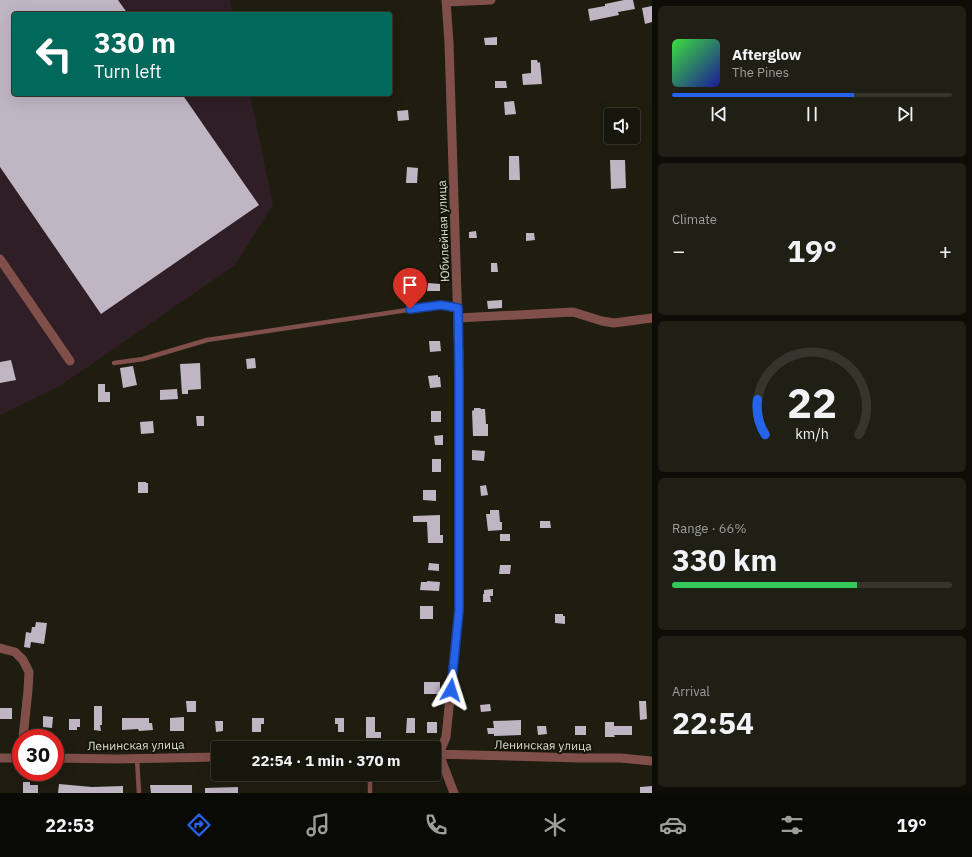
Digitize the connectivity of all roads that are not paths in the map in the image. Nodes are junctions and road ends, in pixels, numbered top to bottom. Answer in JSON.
{"nodes":[{"id":1,"x":490,"y":0,"type":"edge"},
{"id":2,"x":446,"y":1,"type":"edge"},
{"id":3,"x":0,"y":259,"type":"edge"},
{"id":4,"x":458,"y":308,"type":"junction"},
{"id":5,"x":458,"y":318,"type":"junction"},
{"id":6,"x":652,"y":318,"type":"edge"},
{"id":7,"x":70,"y":361,"type":"dead end"},
{"id":8,"x":114,"y":363,"type":"dead end"},
{"id":9,"x":0,"y":648,"type":"edge"},
{"id":10,"x":24,"y":729,"type":"edge"},
{"id":11,"x":441,"y":746,"type":"edge"},
{"id":12,"x":441,"y":754,"type":"edge"},
{"id":13,"x":12,"y":757,"type":"edge"},
{"id":14,"x":211,"y":757,"type":"edge"},
{"id":15,"x":0,"y":758,"type":"edge"},
{"id":16,"x":64,"y":758,"type":"edge"},
{"id":17,"x":137,"y":758,"type":"junction"},
{"id":18,"x":652,"y":761,"type":"edge"},
{"id":19,"x":441,"y":763,"type":"edge"},
{"id":20,"x":370,"y":781,"type":"edge"},
{"id":21,"x":139,"y":793,"type":"edge"},
{"id":22,"x":370,"y":793,"type":"edge"},
{"id":23,"x":454,"y":793,"type":"edge"}],
"edges":[{"from":1,"to":2,"type":"street"},
{"from":2,"to":4,"type":"street","name":"Юбилейная улица"},
{"from":3,"to":7,"type":"street"},
{"from":4,"to":5,"type":"street","name":"Юбилейная улица"},
{"from":4,"to":8,"type":"lane"},
{"from":5,"to":6,"type":"street"},
{"from":5,"to":11,"type":"street","name":"Юбилейная улица"},
{"from":9,"to":10,"type":"street"},
{"from":12,"to":18,"type":"street","name":"Ленинская улица"},
{"from":13,"to":15,"type":"street"},
{"from":14,"to":17,"type":"street","name":"Ленинская улица"},
{"from":16,"to":17,"type":"street","name":"Ленинская улица"},
{"from":17,"to":21,"type":"lane"},
{"from":19,"to":23,"type":"street"},
{"from":20,"to":22,"type":"lane"}]}
